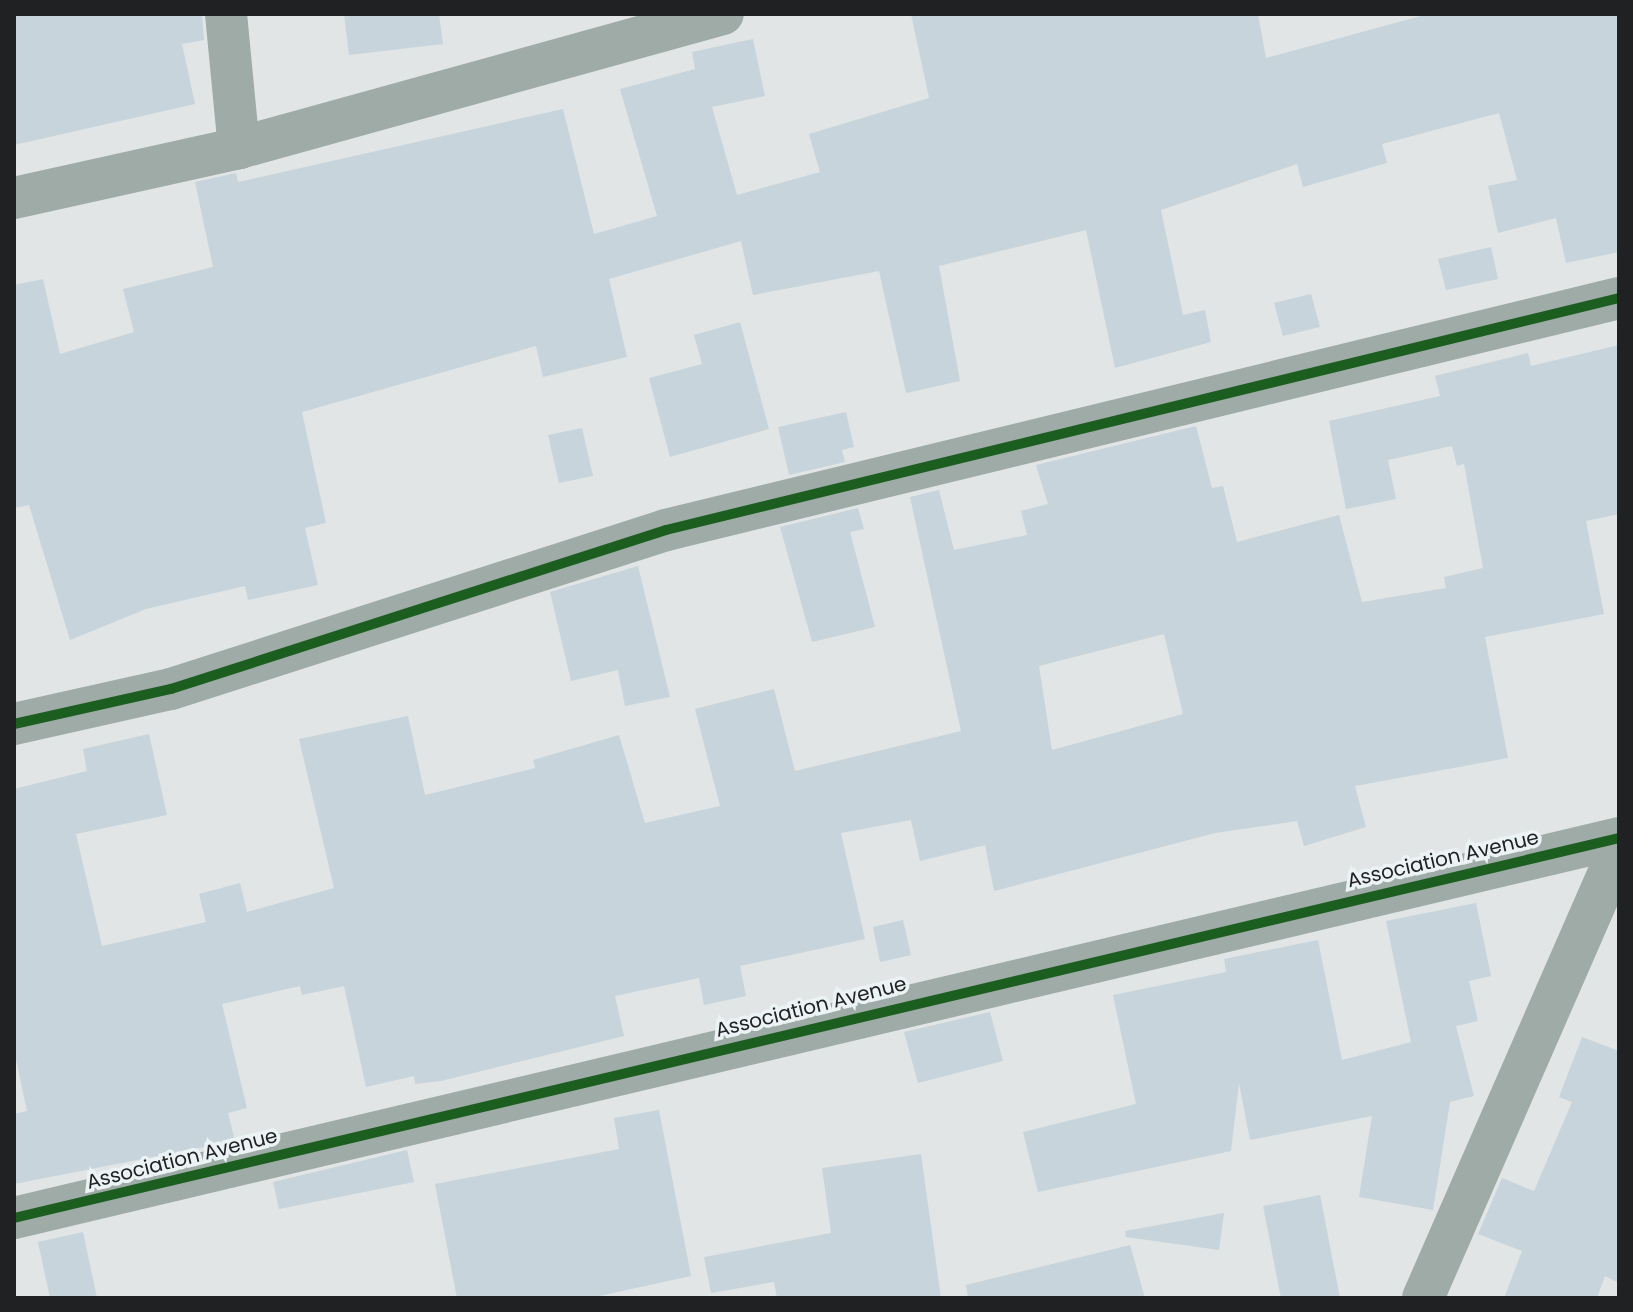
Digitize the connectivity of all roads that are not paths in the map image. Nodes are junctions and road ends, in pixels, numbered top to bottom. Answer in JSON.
{"nodes":[{"id":1,"x":226,"y":14,"type":"edge"},
{"id":2,"x":723,"y":14,"type":"edge"},
{"id":3,"x":239,"y":148,"type":"junction"},
{"id":4,"x":14,"y":198,"type":"edge"},
{"id":5,"x":1619,"y":298,"type":"edge"},
{"id":6,"x":14,"y":724,"type":"edge"},
{"id":7,"x":1619,"y":838,"type":"edge"},
{"id":8,"x":1619,"y":849,"type":"edge"},
{"id":9,"x":14,"y":1218,"type":"edge"},
{"id":10,"x":1423,"y":1298,"type":"edge"}],
"edges":[{"from":1,"to":3,"type":"street"},
{"from":2,"to":3,"type":"street"},
{"from":3,"to":4,"type":"street"},
{"from":5,"to":6,"type":"street"},
{"from":7,"to":9,"type":"street","name":"Association Avenue"},
{"from":8,"to":10,"type":"street"}]}
